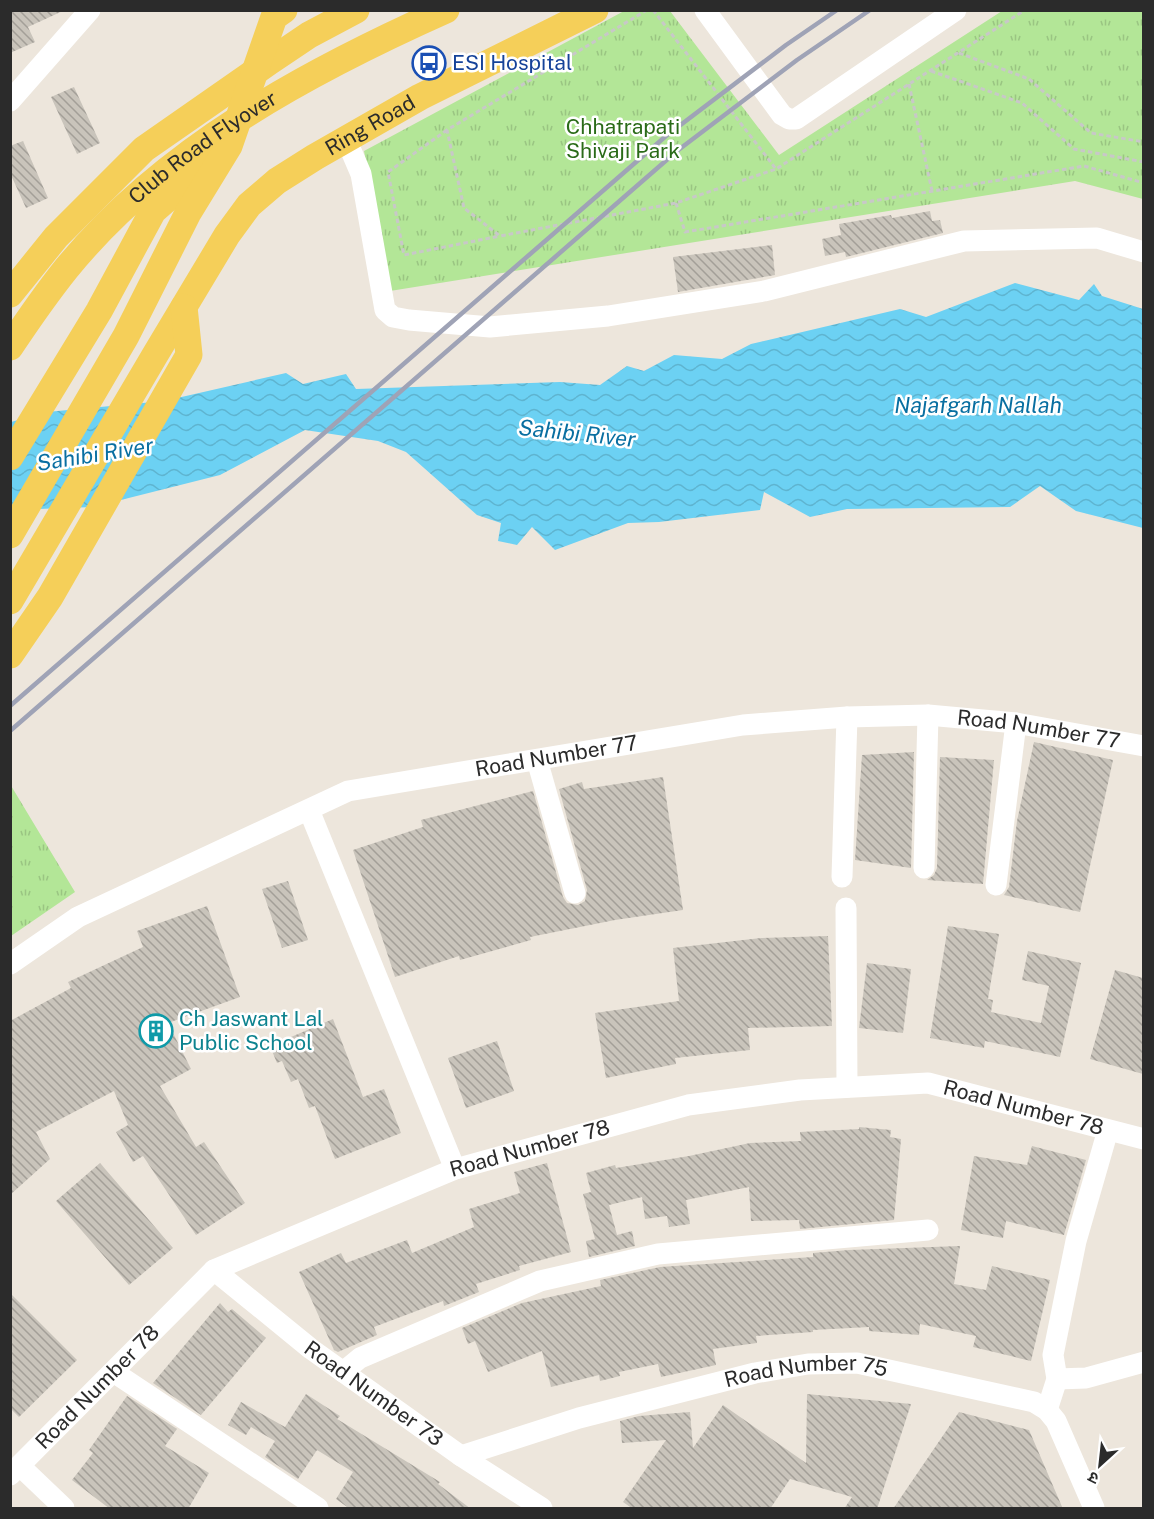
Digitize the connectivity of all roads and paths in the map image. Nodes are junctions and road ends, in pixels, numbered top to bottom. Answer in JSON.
{"nodes":[{"id":1,"x":356,"y":10,"type":"edge"},
{"id":2,"x":446,"y":10,"type":"edge"},
{"id":3,"x":595,"y":10,"type":"edge"},
{"id":4,"x":647,"y":10,"type":"edge"},
{"id":5,"x":653,"y":10,"type":"edge"},
{"id":6,"x":705,"y":10,"type":"edge"},
{"id":7,"x":956,"y":10,"type":"edge"},
{"id":8,"x":1025,"y":10,"type":"edge"},
{"id":9,"x":88,"y":11,"type":"edge"},
{"id":10,"x":275,"y":13,"type":"edge"},
{"id":11,"x":958,"y":53,"type":"junction"},
{"id":12,"x":931,"y":71,"type":"junction"},
{"id":13,"x":909,"y":84,"type":"junction"},
{"id":14,"x":10,"y":101,"type":"edge"},
{"id":15,"x":447,"y":130,"type":"junction"},
{"id":16,"x":346,"y":139,"type":"junction"},
{"id":17,"x":1143,"y":142,"type":"edge"},
{"id":18,"x":229,"y":146,"type":"junction"},
{"id":19,"x":1143,"y":162,"type":"edge"},
{"id":20,"x":776,"y":169,"type":"junction"},
{"id":21,"x":1143,"y":183,"type":"edge"},
{"id":22,"x":932,"y":191,"type":"junction"},
{"id":23,"x":676,"y":203,"type":"junction"},
{"id":24,"x":500,"y":236,"type":"junction"},
{"id":25,"x":1143,"y":252,"type":"edge"},
{"id":26,"x":10,"y":294,"type":"edge"},
{"id":27,"x":184,"y":307,"type":"junction"},
{"id":28,"x":10,"y":347,"type":"edge"},
{"id":29,"x":10,"y":457,"type":"edge"},
{"id":30,"x":10,"y":536,"type":"edge"},
{"id":31,"x":10,"y":601,"type":"edge"},
{"id":32,"x":10,"y":655,"type":"edge"},
{"id":33,"x":928,"y":715,"type":"junction"},
{"id":34,"x":847,"y":717,"type":"junction"},
{"id":35,"x":1016,"y":723,"type":"junction"},
{"id":36,"x":1143,"y":746,"type":"edge"},
{"id":37,"x":537,"y":760,"type":"junction"},
{"id":38,"x":309,"y":810,"type":"junction"},
{"id":39,"x":924,"y":868,"type":"dead end"},
{"id":40,"x":842,"y":878,"type":"dead end"},
{"id":41,"x":996,"y":885,"type":"dead end"},
{"id":42,"x":575,"y":893,"type":"dead end"},
{"id":43,"x":846,"y":908,"type":"dead end"},
{"id":44,"x":10,"y":964,"type":"edge"},
{"id":45,"x":847,"y":1087,"type":"junction"},
{"id":46,"x":1108,"y":1130,"type":"junction"},
{"id":47,"x":1143,"y":1139,"type":"edge"},
{"id":48,"x":455,"y":1169,"type":"junction"},
{"id":49,"x":928,"y":1230,"type":"dead end"},
{"id":50,"x":214,"y":1270,"type":"junction"},
{"id":51,"x":1143,"y":1362,"type":"edge"},
{"id":52,"x":115,"y":1372,"type":"junction"},
{"id":53,"x":344,"y":1372,"type":"junction"},
{"id":54,"x":1057,"y":1379,"type":"junction"},
{"id":55,"x":1047,"y":1410,"type":"junction"},
{"id":56,"x":461,"y":1456,"type":"junction"},
{"id":57,"x":16,"y":1471,"type":"edge"},
{"id":58,"x":64,"y":1509,"type":"edge"},
{"id":59,"x":318,"y":1509,"type":"edge"},
{"id":60,"x":542,"y":1509,"type":"edge"},
{"id":61,"x":1094,"y":1509,"type":"edge"}],
"edges":[{"from":1,"to":26,"type":"main road","name":"Club Road Flyover"},
{"from":2,"to":28,"type":"main road","name":"Club Road Flyover"},
{"from":3,"to":16,"type":"main road","name":"Ring Road"},
{"from":4,"to":15,"type":"path"},
{"from":5,"to":20,"type":"path"},
{"from":6,"to":7,"type":"street"},
{"from":8,"to":11,"type":"path"},
{"from":9,"to":14,"type":"street"},
{"from":10,"to":18,"type":"main road"},
{"from":11,"to":12,"type":"path"},
{"from":11,"to":17,"type":"path"},
{"from":12,"to":13,"type":"path"},
{"from":12,"to":19,"type":"path"},
{"from":13,"to":20,"type":"path"},
{"from":13,"to":22,"type":"path"},
{"from":15,"to":24,"type":"path"},
{"from":15,"to":24,"type":"path"},
{"from":16,"to":25,"type":"street"},
{"from":16,"to":27,"type":"main road","name":"Ring Road"},
{"from":18,"to":29,"type":"main road"},
{"from":18,"to":30,"type":"main road"},
{"from":20,"to":23,"type":"path"},
{"from":21,"to":22,"type":"path"},
{"from":22,"to":23,"type":"path"},
{"from":23,"to":24,"type":"path"},
{"from":27,"to":31,"type":"main road","name":"Ring Road"},
{"from":27,"to":32,"type":"main road"},
{"from":33,"to":34,"type":"street","name":"Road Number 77"},
{"from":33,"to":35,"type":"street","name":"Road Number 77"},
{"from":33,"to":39,"type":"street"},
{"from":34,"to":37,"type":"street","name":"Road Number 77"},
{"from":34,"to":40,"type":"street"},
{"from":35,"to":36,"type":"street","name":"Road Number 77"},
{"from":35,"to":41,"type":"street"},
{"from":37,"to":38,"type":"street","name":"Road Number 77"},
{"from":37,"to":42,"type":"street"},
{"from":38,"to":44,"type":"street","name":"Road Number 77"},
{"from":38,"to":48,"type":"street"},
{"from":43,"to":45,"type":"street"},
{"from":45,"to":46,"type":"street","name":"Road Number 78"},
{"from":45,"to":48,"type":"street","name":"Road Number 78"},
{"from":46,"to":47,"type":"street","name":"Road Number 78"},
{"from":46,"to":54,"type":"street"},
{"from":48,"to":50,"type":"street","name":"Road Number 78"},
{"from":49,"to":53,"type":"street"},
{"from":50,"to":52,"type":"street","name":"Road Number 78"},
{"from":50,"to":53,"type":"street","name":"Road Number 73"},
{"from":51,"to":54,"type":"street"},
{"from":52,"to":57,"type":"street","name":"Road Number 78"},
{"from":52,"to":59,"type":"street"},
{"from":53,"to":56,"type":"street","name":"Road Number 73"},
{"from":54,"to":55,"type":"street"},
{"from":55,"to":56,"type":"street","name":"Road Number 75"},
{"from":55,"to":61,"type":"street"},
{"from":56,"to":60,"type":"street","name":"Road Number 73"},
{"from":57,"to":58,"type":"street"}]}
